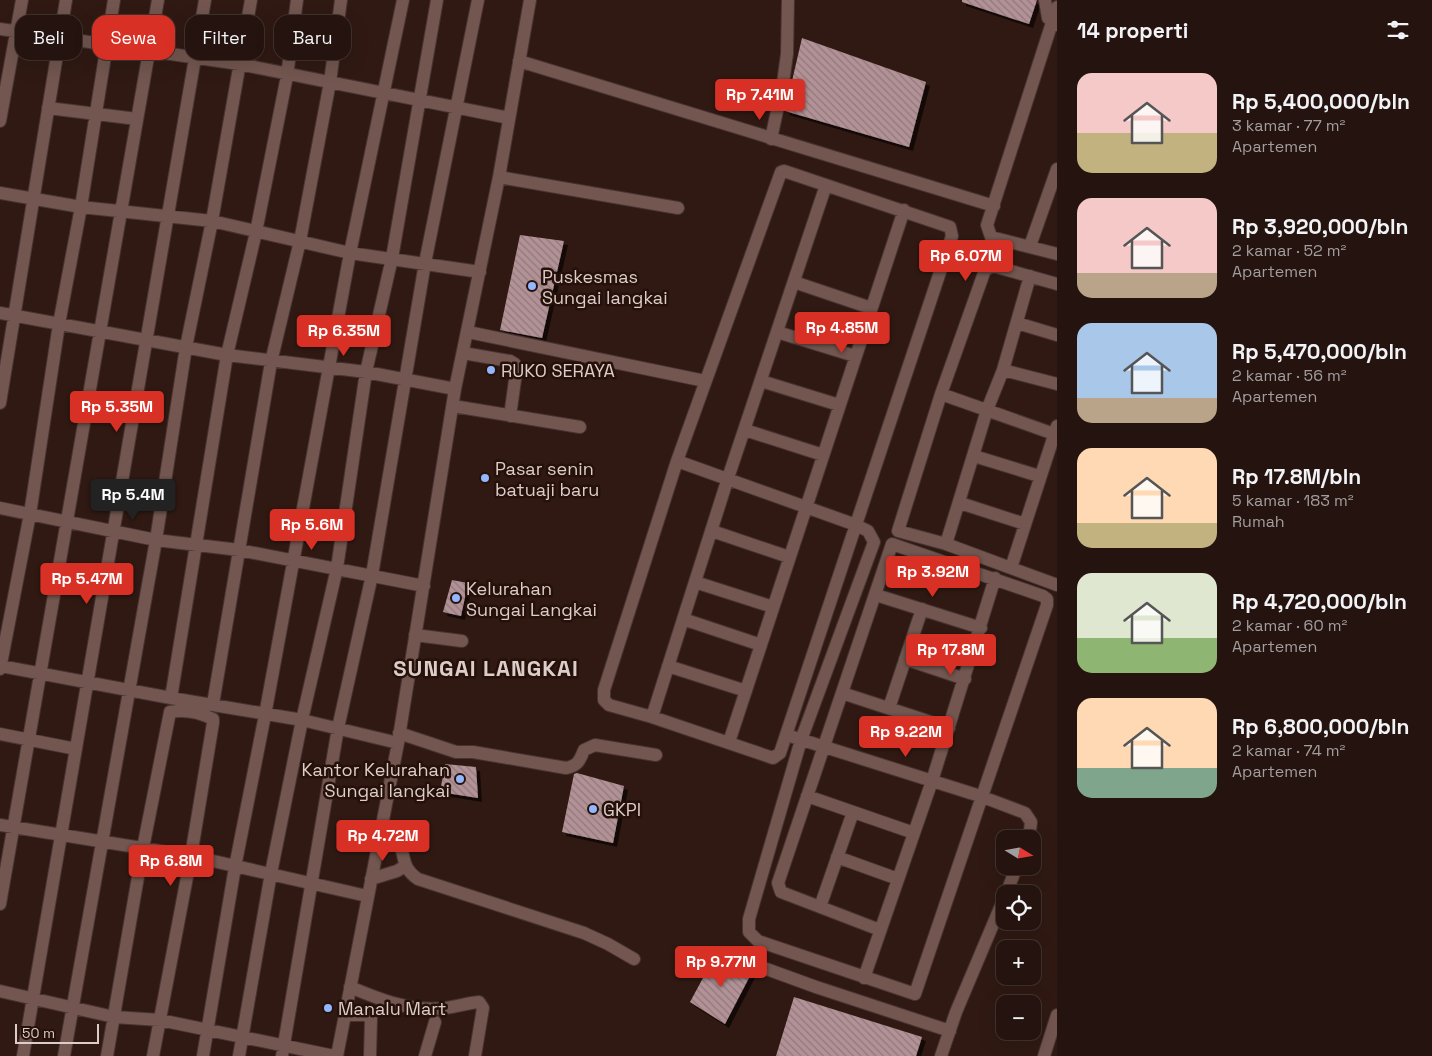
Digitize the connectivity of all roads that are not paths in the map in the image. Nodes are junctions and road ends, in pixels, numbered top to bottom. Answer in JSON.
{"nodes":[{"id":1,"x":22,"y":0,"type":"edge"},
{"id":2,"x":66,"y":0,"type":"edge"},
{"id":3,"x":114,"y":0,"type":"edge"},
{"id":4,"x":158,"y":0,"type":"edge"},
{"id":5,"x":205,"y":0,"type":"edge"},
{"id":6,"x":251,"y":0,"type":"edge"},
{"id":7,"x":297,"y":0,"type":"edge"},
{"id":8,"x":341,"y":0,"type":"edge"},
{"id":9,"x":403,"y":0,"type":"edge"},
{"id":10,"x":438,"y":0,"type":"edge"},
{"id":11,"x":478,"y":0,"type":"edge"},
{"id":12,"x":530,"y":0,"type":"edge"},
{"id":13,"x":788,"y":0,"type":"edge"},
{"id":14,"x":1045,"y":0,"type":"edge"},
{"id":15,"x":1057,"y":7,"type":"edge"},
{"id":16,"x":19,"y":15,"type":"edge"},
{"id":17,"x":63,"y":15,"type":"edge"},
{"id":18,"x":111,"y":15,"type":"edge"},
{"id":19,"x":155,"y":15,"type":"edge"},
{"id":20,"x":202,"y":15,"type":"edge"},
{"id":21,"x":1054,"y":24,"type":"edge"},
{"id":22,"x":0,"y":29,"type":"edge"},
{"id":23,"x":15,"y":32,"type":"edge"},
{"id":24,"x":15,"y":38,"type":"edge"},
{"id":25,"x":55,"y":60,"type":"edge"},
{"id":26,"x":103,"y":60,"type":"edge"},
{"id":27,"x":148,"y":60,"type":"edge"},
{"id":28,"x":195,"y":60,"type":"edge"},
{"id":29,"x":210,"y":60,"type":"edge"},
{"id":30,"x":519,"y":61,"type":"junction"},
{"id":31,"x":239,"y":64,"type":"junction"},
{"id":32,"x":287,"y":76,"type":"junction"},
{"id":33,"x":330,"y":82,"type":"junction"},
{"id":34,"x":382,"y":94,"type":"junction"},
{"id":35,"x":420,"y":99,"type":"junction"},
{"id":36,"x":458,"y":107,"type":"junction"},
{"id":37,"x":48,"y":108,"type":"junction"},
{"id":38,"x":95,"y":114,"type":"junction"},
{"id":39,"x":509,"y":118,"type":"junction"},
{"id":40,"x":137,"y":119,"type":"junction"},
{"id":41,"x":0,"y":121,"type":"edge"},
{"id":42,"x":771,"y":138,"type":"junction"},
{"id":43,"x":1057,"y":169,"type":"edge"},
{"id":44,"x":499,"y":177,"type":"junction"},
{"id":45,"x":826,"y":185,"type":"junction"},
{"id":46,"x":0,"y":192,"type":"edge"},
{"id":47,"x":34,"y":199,"type":"junction"},
{"id":48,"x":1051,"y":203,"type":"edge"},
{"id":49,"x":994,"y":206,"type":"junction"},
{"id":50,"x":81,"y":207,"type":"junction"},
{"id":51,"x":678,"y":208,"type":"dead end"},
{"id":52,"x":904,"y":210,"type":"junction"},
{"id":53,"x":121,"y":212,"type":"junction"},
{"id":54,"x":168,"y":217,"type":"junction"},
{"id":55,"x":212,"y":221,"type":"junction"},
{"id":56,"x":256,"y":232,"type":"junction"},
{"id":57,"x":300,"y":241,"type":"junction"},
{"id":58,"x":1030,"y":246,"type":"junction"},
{"id":59,"x":350,"y":252,"type":"junction"},
{"id":60,"x":1057,"y":254,"type":"edge"},
{"id":61,"x":392,"y":258,"type":"junction"},
{"id":62,"x":425,"y":263,"type":"junction"},
{"id":63,"x":480,"y":272,"type":"junction"},
{"id":64,"x":1030,"y":276,"type":"junction"},
{"id":65,"x":794,"y":282,"type":"junction"},
{"id":66,"x":1057,"y":284,"type":"edge"},
{"id":67,"x":871,"y":308,"type":"junction"},
{"id":68,"x":0,"y":313,"type":"edge"},
{"id":69,"x":14,"y":316,"type":"junction"},
{"id":70,"x":1017,"y":323,"type":"junction"},
{"id":71,"x":58,"y":324,"type":"junction"},
{"id":72,"x":100,"y":332,"type":"junction"},
{"id":73,"x":468,"y":332,"type":"junction"},
{"id":74,"x":777,"y":332,"type":"junction"},
{"id":75,"x":1057,"y":335,"type":"edge"},
{"id":76,"x":147,"y":340,"type":"junction"},
{"id":77,"x":186,"y":347,"type":"junction"},
{"id":78,"x":463,"y":352,"type":"junction"},
{"id":79,"x":227,"y":355,"type":"junction"},
{"id":80,"x":856,"y":356,"type":"junction"},
{"id":81,"x":271,"y":362,"type":"junction"},
{"id":82,"x":328,"y":369,"type":"junction"},
{"id":83,"x":1003,"y":370,"type":"junction"},
{"id":84,"x":366,"y":372,"type":"junction"},
{"id":85,"x":403,"y":380,"type":"junction"},
{"id":86,"x":705,"y":381,"type":"junction"},
{"id":87,"x":761,"y":381,"type":"junction"},
{"id":88,"x":1057,"y":384,"type":"edge"},
{"id":89,"x":455,"y":389,"type":"junction"},
{"id":90,"x":941,"y":394,"type":"junction"},
{"id":91,"x":0,"y":403,"type":"edge"},
{"id":92,"x":839,"y":405,"type":"junction"},
{"id":93,"x":453,"y":406,"type":"junction"},
{"id":94,"x":987,"y":410,"type":"junction"},
{"id":95,"x":510,"y":416,"type":"junction"},
{"id":96,"x":580,"y":427,"type":"dead end"},
{"id":97,"x":744,"y":430,"type":"junction"},
{"id":98,"x":1056,"y":432,"type":"edge"},
{"id":99,"x":823,"y":455,"type":"junction"},
{"id":100,"x":974,"y":456,"type":"junction"},
{"id":101,"x":677,"y":462,"type":"junction"},
{"id":102,"x":1039,"y":476,"type":"junction"},
{"id":103,"x":728,"y":481,"type":"junction"},
{"id":104,"x":960,"y":503,"type":"junction"},
{"id":105,"x":806,"y":506,"type":"junction"},
{"id":106,"x":0,"y":508,"type":"edge"},
{"id":107,"x":30,"y":514,"type":"junction"},
{"id":108,"x":67,"y":522,"type":"junction"},
{"id":109,"x":1025,"y":524,"type":"junction"},
{"id":110,"x":856,"y":525,"type":"junction"},
{"id":111,"x":114,"y":531,"type":"junction"},
{"id":112,"x":712,"y":531,"type":"junction"},
{"id":113,"x":156,"y":540,"type":"junction"},
{"id":114,"x":196,"y":544,"type":"junction"},
{"id":115,"x":946,"y":544,"type":"junction"},
{"id":116,"x":239,"y":550,"type":"junction"},
{"id":117,"x":789,"y":557,"type":"junction"},
{"id":118,"x":294,"y":562,"type":"junction"},
{"id":119,"x":336,"y":568,"type":"junction"},
{"id":120,"x":1011,"y":568,"type":"junction"},
{"id":121,"x":372,"y":575,"type":"junction"},
{"id":122,"x":995,"y":578,"type":"junction"},
{"id":123,"x":695,"y":582,"type":"junction"},
{"id":124,"x":1057,"y":585,"type":"edge"},
{"id":125,"x":424,"y":586,"type":"junction"},
{"id":126,"x":876,"y":595,"type":"junction"},
{"id":127,"x":773,"y":607,"type":"junction"},
{"id":128,"x":922,"y":609,"type":"junction"},
{"id":129,"x":683,"y":619,"type":"junction"},
{"id":130,"x":981,"y":628,"type":"junction"},
{"id":131,"x":415,"y":635,"type":"junction"},
{"id":132,"x":462,"y":641,"type":"dead end"},
{"id":133,"x":761,"y":645,"type":"junction"},
{"id":134,"x":905,"y":659,"type":"junction"},
{"id":135,"x":668,"y":666,"type":"junction"},
{"id":136,"x":0,"y":667,"type":"edge"},
{"id":137,"x":40,"y":673,"type":"junction"},
{"id":138,"x":964,"y":679,"type":"junction"},
{"id":139,"x":88,"y":683,"type":"junction"},
{"id":140,"x":130,"y":691,"type":"junction"},
{"id":141,"x":746,"y":691,"type":"junction"},
{"id":142,"x":842,"y":693,"type":"junction"},
{"id":143,"x":171,"y":698,"type":"junction"},
{"id":144,"x":213,"y":704,"type":"junction"},
{"id":145,"x":888,"y":708,"type":"junction"},
{"id":146,"x":265,"y":714,"type":"junction"},
{"id":147,"x":652,"y":717,"type":"junction"},
{"id":148,"x":302,"y":720,"type":"junction"},
{"id":149,"x":338,"y":728,"type":"junction"},
{"id":150,"x":949,"y":728,"type":"junction"},
{"id":151,"x":0,"y":734,"type":"edge"},
{"id":152,"x":786,"y":735,"type":"junction"},
{"id":153,"x":399,"y":738,"type":"junction"},
{"id":154,"x":28,"y":740,"type":"junction"},
{"id":155,"x":801,"y":740,"type":"junction"},
{"id":156,"x":729,"y":742,"type":"junction"},
{"id":157,"x":823,"y":746,"type":"junction"},
{"id":158,"x":76,"y":749,"type":"junction"},
{"id":159,"x":656,"y":755,"type":"dead end"},
{"id":160,"x":932,"y":781,"type":"junction"},
{"id":161,"x":807,"y":796,"type":"junction"},
{"id":162,"x":980,"y":796,"type":"junction"},
{"id":163,"x":853,"y":812,"type":"junction"},
{"id":164,"x":0,"y":825,"type":"edge"},
{"id":165,"x":13,"y":827,"type":"junction"},
{"id":166,"x":382,"y":828,"type":"junction"},
{"id":167,"x":1030,"y":830,"type":"edge"},
{"id":168,"x":914,"y":833,"type":"junction"},
{"id":169,"x":62,"y":834,"type":"junction"},
{"id":170,"x":103,"y":841,"type":"junction"},
{"id":171,"x":143,"y":848,"type":"junction"},
{"id":172,"x":191,"y":856,"type":"junction"},
{"id":173,"x":837,"y":857,"type":"junction"},
{"id":174,"x":405,"y":866,"type":"junction"},
{"id":175,"x":235,"y":867,"type":"junction"},
{"id":176,"x":271,"y":873,"type":"junction"},
{"id":177,"x":371,"y":879,"type":"junction"},
{"id":178,"x":898,"y":879,"type":"junction"},
{"id":179,"x":312,"y":882,"type":"junction"},
{"id":180,"x":367,"y":896,"type":"junction"},
{"id":181,"x":0,"y":904,"type":"edge"},
{"id":182,"x":820,"y":907,"type":"junction"},
{"id":183,"x":996,"y":917,"type":"edge"},
{"id":184,"x":880,"y":930,"type":"junction"},
{"id":185,"x":634,"y":959,"type":"dead end"},
{"id":186,"x":761,"y":966,"type":"dead end"},
{"id":187,"x":864,"y":978,"type":"junction"},
{"id":188,"x":350,"y":987,"type":"junction"},
{"id":189,"x":0,"y":991,"type":"edge"},
{"id":190,"x":33,"y":998,"type":"junction"},
{"id":191,"x":73,"y":1006,"type":"junction"},
{"id":192,"x":344,"y":1015,"type":"junction"},
{"id":193,"x":1057,"y":1015,"type":"edge"},
{"id":194,"x":114,"y":1017,"type":"junction"},
{"id":195,"x":160,"y":1020,"type":"junction"},
{"id":196,"x":435,"y":1022,"type":"dead end"},
{"id":197,"x":208,"y":1030,"type":"junction"},
{"id":198,"x":950,"y":1031,"type":"junction"},
{"id":199,"x":242,"y":1037,"type":"junction"},
{"id":200,"x":282,"y":1051,"type":"edge"},
{"id":201,"x":23,"y":1056,"type":"edge"},
{"id":202,"x":64,"y":1056,"type":"edge"},
{"id":203,"x":107,"y":1056,"type":"edge"},
{"id":204,"x":153,"y":1056,"type":"edge"},
{"id":205,"x":203,"y":1056,"type":"edge"},
{"id":206,"x":239,"y":1056,"type":"edge"},
{"id":207,"x":335,"y":1056,"type":"edge"},
{"id":208,"x":370,"y":1056,"type":"edge"},
{"id":209,"x":425,"y":1056,"type":"edge"},
{"id":210,"x":475,"y":1056,"type":"edge"},
{"id":211,"x":941,"y":1056,"type":"edge"},
{"id":212,"x":1044,"y":1056,"type":"edge"}],
"edges":[{"from":1,"to":16,"type":"street"},
{"from":2,"to":17,"type":"street"},
{"from":3,"to":18,"type":"street"},
{"from":4,"to":19,"type":"street"},
{"from":5,"to":20,"type":"street"},
{"from":6,"to":31,"type":"street"},
{"from":7,"to":32,"type":"street"},
{"from":8,"to":33,"type":"street"},
{"from":9,"to":34,"type":"street"},
{"from":10,"to":35,"type":"street"},
{"from":11,"to":36,"type":"street"},
{"from":12,"to":30,"type":"street"},
{"from":13,"to":42,"type":"street"},
{"from":14,"to":21,"type":"street"},
{"from":15,"to":21,"type":"street"},
{"from":21,"to":49,"type":"street"},
{"from":22,"to":23,"type":"street"},
{"from":24,"to":41,"type":"street"},
{"from":25,"to":37,"type":"street"},
{"from":26,"to":38,"type":"street"},
{"from":27,"to":40,"type":"street"},
{"from":28,"to":54,"type":"street"},
{"from":29,"to":31,"type":"street"},
{"from":30,"to":39,"type":"street"},
{"from":30,"to":42,"type":"street"},
{"from":31,"to":32,"type":"street"},
{"from":31,"to":55,"type":"street"},
{"from":32,"to":33,"type":"street"},
{"from":32,"to":56,"type":"street"},
{"from":33,"to":34,"type":"street"},
{"from":33,"to":57,"type":"street"},
{"from":34,"to":35,"type":"street"},
{"from":34,"to":59,"type":"street"},
{"from":35,"to":36,"type":"street"},
{"from":35,"to":61,"type":"street"},
{"from":36,"to":39,"type":"street"},
{"from":36,"to":62,"type":"street"},
{"from":37,"to":38,"type":"street"},
{"from":37,"to":47,"type":"street"},
{"from":38,"to":40,"type":"street"},
{"from":38,"to":50,"type":"street"},
{"from":39,"to":44,"type":"street"},
{"from":40,"to":53,"type":"street"},
{"from":42,"to":49,"type":"street"},
{"from":43,"to":48,"type":"street"},
{"from":44,"to":51,"type":"street"},
{"from":44,"to":63,"type":"street"},
{"from":45,"to":52,"type":"street"},
{"from":45,"to":65,"type":"street"},
{"from":45,"to":86,"type":"street"},
{"from":46,"to":47,"type":"street"},
{"from":47,"to":50,"type":"street"},
{"from":47,"to":69,"type":"street"},
{"from":48,"to":58,"type":"street"},
{"from":49,"to":58,"type":"street"},
{"from":50,"to":53,"type":"street"},
{"from":50,"to":71,"type":"street"},
{"from":52,"to":67,"type":"street"},
{"from":52,"to":110,"type":"street"},
{"from":53,"to":54,"type":"street"},
{"from":53,"to":72,"type":"street"},
{"from":54,"to":55,"type":"street"},
{"from":54,"to":76,"type":"street"},
{"from":55,"to":56,"type":"street"},
{"from":55,"to":77,"type":"street"},
{"from":56,"to":57,"type":"street"},
{"from":56,"to":79,"type":"street"},
{"from":57,"to":59,"type":"street"},
{"from":57,"to":81,"type":"street"},
{"from":58,"to":60,"type":"street"},
{"from":59,"to":61,"type":"street"},
{"from":59,"to":82,"type":"street"},
{"from":61,"to":62,"type":"street"},
{"from":61,"to":84,"type":"street"},
{"from":62,"to":63,"type":"street"},
{"from":62,"to":85,"type":"street"},
{"from":63,"to":73,"type":"street"},
{"from":64,"to":66,"type":"street"},
{"from":64,"to":70,"type":"street"},
{"from":64,"to":90,"type":"street"},
{"from":65,"to":67,"type":"street"},
{"from":65,"to":74,"type":"street"},
{"from":67,"to":80,"type":"street"},
{"from":68,"to":69,"type":"street"},
{"from":69,"to":71,"type":"street"},
{"from":69,"to":91,"type":"street"},
{"from":70,"to":75,"type":"street"},
{"from":70,"to":83,"type":"street"},
{"from":71,"to":72,"type":"street"},
{"from":71,"to":107,"type":"street"},
{"from":72,"to":76,"type":"street"},
{"from":72,"to":108,"type":"street"},
{"from":73,"to":78,"type":"street"},
{"from":73,"to":86,"type":"street"},
{"from":74,"to":80,"type":"street"},
{"from":74,"to":87,"type":"street"},
{"from":76,"to":77,"type":"street"},
{"from":76,"to":111,"type":"street"},
{"from":77,"to":79,"type":"street"},
{"from":77,"to":113,"type":"street"},
{"from":78,"to":89,"type":"street"},
{"from":78,"to":95,"type":"street"},
{"from":79,"to":81,"type":"street"},
{"from":79,"to":114,"type":"street"},
{"from":80,"to":92,"type":"street"},
{"from":81,"to":82,"type":"street"},
{"from":81,"to":116,"type":"street"},
{"from":82,"to":84,"type":"street"},
{"from":82,"to":118,"type":"street"},
{"from":83,"to":88,"type":"street"},
{"from":83,"to":94,"type":"street"},
{"from":84,"to":85,"type":"street"},
{"from":84,"to":119,"type":"street"},
{"from":85,"to":89,"type":"street"},
{"from":85,"to":121,"type":"street"},
{"from":86,"to":101,"type":"street"},
{"from":87,"to":92,"type":"street"},
{"from":87,"to":97,"type":"street"},
{"from":89,"to":93,"type":"street"},
{"from":90,"to":94,"type":"street"},
{"from":90,"to":115,"type":"street"},
{"from":92,"to":99,"type":"street"},
{"from":93,"to":95,"type":"street"},
{"from":93,"to":125,"type":"street"},
{"from":94,"to":98,"type":"street"},
{"from":94,"to":100,"type":"street"},
{"from":95,"to":96,"type":"street"},
{"from":97,"to":99,"type":"street"},
{"from":97,"to":103,"type":"street"},
{"from":98,"to":102,"type":"street"},
{"from":99,"to":105,"type":"street"},
{"from":100,"to":102,"type":"street"},
{"from":100,"to":104,"type":"street"},
{"from":101,"to":103,"type":"street"},
{"from":101,"to":147,"type":"street"},
{"from":102,"to":109,"type":"street"},
{"from":103,"to":105,"type":"street"},
{"from":103,"to":112,"type":"street"},
{"from":104,"to":109,"type":"street"},
{"from":104,"to":115,"type":"street"},
{"from":105,"to":110,"type":"street"},
{"from":105,"to":117,"type":"street"},
{"from":106,"to":107,"type":"street"},
{"from":107,"to":108,"type":"street"},
{"from":107,"to":136,"type":"street"},
{"from":108,"to":111,"type":"street"},
{"from":108,"to":137,"type":"street"},
{"from":109,"to":120,"type":"street"},
{"from":110,"to":152,"type":"street"},
{"from":110,"to":155,"type":"street"},
{"from":111,"to":113,"type":"street"},
{"from":111,"to":139,"type":"street"},
{"from":112,"to":117,"type":"street"},
{"from":112,"to":123,"type":"street"},
{"from":113,"to":114,"type":"street"},
{"from":113,"to":140,"type":"street"},
{"from":114,"to":116,"type":"street"},
{"from":114,"to":143,"type":"street"},
{"from":115,"to":120,"type":"street"},
{"from":116,"to":118,"type":"street"},
{"from":116,"to":144,"type":"street"},
{"from":117,"to":127,"type":"street"},
{"from":118,"to":119,"type":"street"},
{"from":118,"to":146,"type":"street"},
{"from":119,"to":121,"type":"street"},
{"from":119,"to":148,"type":"street"},
{"from":120,"to":124,"type":"street"},
{"from":121,"to":125,"type":"street"},
{"from":121,"to":149,"type":"street"},
{"from":122,"to":126,"type":"street"},
{"from":122,"to":130,"type":"street"},
{"from":122,"to":162,"type":"street"},
{"from":123,"to":127,"type":"street"},
{"from":123,"to":129,"type":"street"},
{"from":125,"to":131,"type":"street"},
{"from":126,"to":128,"type":"street"},
{"from":126,"to":142,"type":"street"},
{"from":127,"to":133,"type":"street"},
{"from":128,"to":130,"type":"street"},
{"from":128,"to":134,"type":"street"},
{"from":129,"to":133,"type":"street"},
{"from":129,"to":135,"type":"street"},
{"from":130,"to":138,"type":"street"},
{"from":131,"to":132,"type":"street"},
{"from":131,"to":153,"type":"street"},
{"from":133,"to":141,"type":"street"},
{"from":134,"to":138,"type":"street"},
{"from":134,"to":145,"type":"street"},
{"from":135,"to":141,"type":"street"},
{"from":135,"to":147,"type":"street"},
{"from":136,"to":137,"type":"street"},
{"from":137,"to":139,"type":"street"},
{"from":137,"to":154,"type":"street"},
{"from":138,"to":150,"type":"street"},
{"from":139,"to":140,"type":"street"},
{"from":139,"to":158,"type":"street"},
{"from":140,"to":143,"type":"street"},
{"from":140,"to":170,"type":"street"},
{"from":141,"to":156,"type":"street"},
{"from":142,"to":145,"type":"street"},
{"from":142,"to":157,"type":"street"},
{"from":143,"to":144,"type":"street"},
{"from":144,"to":146,"type":"street"},
{"from":145,"to":150,"type":"street"},
{"from":146,"to":148,"type":"street"},
{"from":146,"to":175,"type":"street"},
{"from":147,"to":156,"type":"street"},
{"from":148,"to":149,"type":"street"},
{"from":148,"to":176,"type":"street"},
{"from":149,"to":153,"type":"street"},
{"from":149,"to":179,"type":"street"},
{"from":150,"to":160,"type":"street"},
{"from":151,"to":154,"type":"street"},
{"from":152,"to":155,"type":"street"},
{"from":152,"to":156,"type":"street"},
{"from":153,"to":159,"type":"street"},
{"from":153,"to":166,"type":"street"},
{"from":154,"to":158,"type":"street"},
{"from":154,"to":165,"type":"street"},
{"from":155,"to":157,"type":"street"},
{"from":155,"to":187,"type":"street"},
{"from":157,"to":160,"type":"street"},
{"from":157,"to":161,"type":"street"},
{"from":158,"to":169,"type":"street"},
{"from":160,"to":162,"type":"street"},
{"from":160,"to":168,"type":"street"},
{"from":161,"to":163,"type":"street"},
{"from":161,"to":182,"type":"street"},
{"from":162,"to":167,"type":"street"},
{"from":162,"to":187,"type":"street"},
{"from":163,"to":168,"type":"street"},
{"from":163,"to":173,"type":"street"},
{"from":164,"to":165,"type":"street"},
{"from":165,"to":169,"type":"street"},
{"from":165,"to":181,"type":"street"},
{"from":166,"to":174,"type":"street"},
{"from":166,"to":177,"type":"street"},
{"from":168,"to":178,"type":"street"},
{"from":169,"to":170,"type":"street"},
{"from":169,"to":190,"type":"street"},
{"from":170,"to":171,"type":"street"},
{"from":170,"to":191,"type":"street"},
{"from":171,"to":172,"type":"street"},
{"from":171,"to":172,"type":"street"},
{"from":171,"to":194,"type":"street"},
{"from":172,"to":175,"type":"street"},
{"from":172,"to":195,"type":"street"},
{"from":173,"to":178,"type":"street"},
{"from":173,"to":182,"type":"street"},
{"from":174,"to":177,"type":"street"},
{"from":174,"to":185,"type":"street"},
{"from":175,"to":176,"type":"street"},
{"from":175,"to":197,"type":"street"},
{"from":176,"to":179,"type":"street"},
{"from":176,"to":199,"type":"street"},
{"from":177,"to":180,"type":"street"},
{"from":178,"to":184,"type":"street"},
{"from":179,"to":180,"type":"street"},
{"from":179,"to":200,"type":"street"},
{"from":180,"to":188,"type":"street"},
{"from":182,"to":184,"type":"street"},
{"from":183,"to":198,"type":"street"},
{"from":184,"to":187,"type":"street"},
{"from":186,"to":198,"type":"street"},
{"from":188,"to":192,"type":"street"},
{"from":188,"to":210,"type":"street"},
{"from":189,"to":190,"type":"street"},
{"from":190,"to":191,"type":"street"},
{"from":190,"to":201,"type":"street"},
{"from":191,"to":194,"type":"street"},
{"from":191,"to":202,"type":"street"},
{"from":192,"to":207,"type":"street"},
{"from":192,"to":208,"type":"street"},
{"from":193,"to":212,"type":"street"},
{"from":194,"to":195,"type":"street"},
{"from":194,"to":203,"type":"street"},
{"from":195,"to":197,"type":"street"},
{"from":195,"to":204,"type":"street"},
{"from":196,"to":209,"type":"street"},
{"from":197,"to":199,"type":"street"},
{"from":197,"to":205,"type":"street"},
{"from":198,"to":211,"type":"street"},
{"from":199,"to":200,"type":"street"},
{"from":199,"to":206,"type":"street"},
{"from":200,"to":207,"type":"street"}]}
